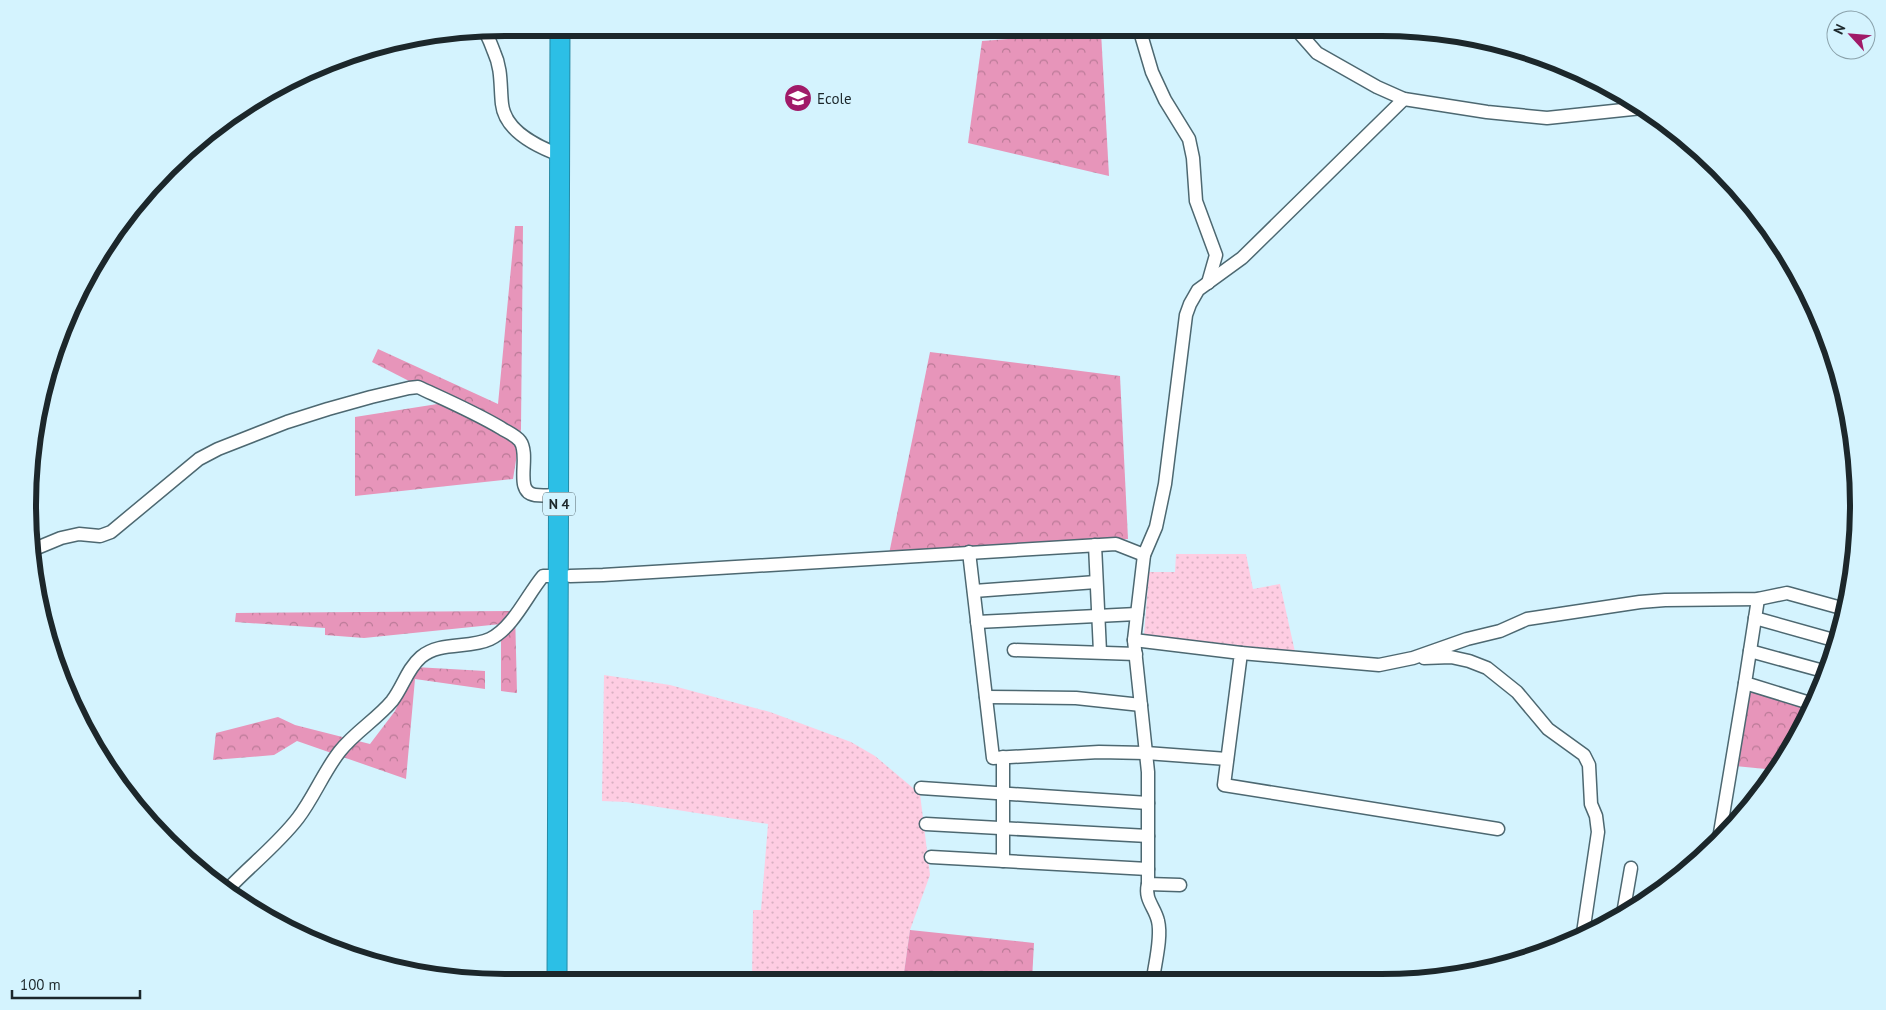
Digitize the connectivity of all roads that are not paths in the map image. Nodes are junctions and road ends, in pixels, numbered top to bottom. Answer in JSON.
{"nodes":[{"id":1,"x":560,"y":36,"type":"edge"},
{"id":2,"x":572,"y":36,"type":"edge"},
{"id":3,"x":1141,"y":36,"type":"edge"},
{"id":4,"x":1302,"y":36,"type":"edge"},
{"id":5,"x":487,"y":37,"type":"edge"},
{"id":6,"x":1404,"y":99,"type":"junction"},
{"id":7,"x":1631,"y":109,"type":"edge"},
{"id":8,"x":560,"y":155,"type":"junction"},
{"id":9,"x":1208,"y":283,"type":"junction"},
{"id":10,"x":559,"y":495,"type":"junction"},
{"id":11,"x":1094,"y":545,"type":"junction"},
{"id":12,"x":38,"y":547,"type":"edge"},
{"id":13,"x":969,"y":552,"type":"junction"},
{"id":14,"x":1144,"y":555,"type":"junction"},
{"id":15,"x":564,"y":576,"type":"junction"},
{"id":16,"x":1096,"y":582,"type":"junction"},
{"id":17,"x":974,"y":591,"type":"junction"},
{"id":18,"x":1758,"y":599,"type":"junction"},
{"id":19,"x":1838,"y":607,"type":"edge"},
{"id":20,"x":1137,"y":614,"type":"junction"},
{"id":21,"x":1098,"y":616,"type":"junction"},
{"id":22,"x":1755,"y":618,"type":"junction"},
{"id":23,"x":977,"y":622,"type":"junction"},
{"id":24,"x":1830,"y":639,"type":"edge"},
{"id":25,"x":1134,"y":640,"type":"junction"},
{"id":26,"x":1014,"y":650,"type":"dead end"},
{"id":27,"x":1750,"y":651,"type":"junction"},
{"id":28,"x":1100,"y":652,"type":"junction"},
{"id":29,"x":1241,"y":653,"type":"junction"},
{"id":30,"x":1136,"y":654,"type":"junction"},
{"id":31,"x":1413,"y":658,"type":"junction"},
{"id":32,"x":1820,"y":670,"type":"edge"},
{"id":33,"x":1745,"y":683,"type":"junction"},
{"id":34,"x":986,"y":697,"type":"junction"},
{"id":35,"x":1806,"y":702,"type":"edge"},
{"id":36,"x":1141,"y":705,"type":"junction"},
{"id":37,"x":1146,"y":753,"type":"junction"},
{"id":38,"x":1003,"y":758,"type":"junction"},
{"id":39,"x":1228,"y":759,"type":"junction"},
{"id":40,"x":920,"y":788,"type":"dead end"},
{"id":41,"x":1003,"y":793,"type":"junction"},
{"id":42,"x":1148,"y":803,"type":"junction"},
{"id":43,"x":926,"y":824,"type":"dead end"},
{"id":44,"x":1721,"y":827,"type":"edge"},
{"id":45,"x":1003,"y":828,"type":"junction"},
{"id":46,"x":1498,"y":829,"type":"dead end"},
{"id":47,"x":1148,"y":836,"type":"junction"},
{"id":48,"x":931,"y":857,"type":"dead end"},
{"id":49,"x":1003,"y":861,"type":"junction"},
{"id":50,"x":1631,"y":868,"type":"dead end"},
{"id":51,"x":1148,"y":869,"type":"junction"},
{"id":52,"x":1148,"y":884,"type":"junction"},
{"id":53,"x":232,"y":885,"type":"edge"},
{"id":54,"x":1180,"y":885,"type":"dead end"},
{"id":55,"x":1625,"y":905,"type":"edge"},
{"id":56,"x":1584,"y":927,"type":"edge"},
{"id":57,"x":557,"y":974,"type":"edge"},
{"id":58,"x":570,"y":974,"type":"edge"},
{"id":59,"x":1154,"y":974,"type":"edge"}],
"edges":[{"from":1,"to":8,"type":"highway","number":"N 4"},
{"from":2,"to":15,"type":"highway","number":"N 4"},
{"from":3,"to":9,"type":"street"},
{"from":4,"to":6,"type":"street"},
{"from":5,"to":8,"type":"street"},
{"from":6,"to":7,"type":"street"},
{"from":6,"to":9,"type":"street"},
{"from":8,"to":10,"type":"highway","number":"N 4"},
{"from":9,"to":14,"type":"street"},
{"from":10,"to":12,"type":"street"},
{"from":10,"to":15,"type":"highway","number":"N 4"},
{"from":11,"to":13,"type":"street"},
{"from":11,"to":14,"type":"street"},
{"from":11,"to":16,"type":"street"},
{"from":13,"to":15,"type":"street"},
{"from":13,"to":17,"type":"street"},
{"from":14,"to":20,"type":"street"},
{"from":15,"to":53,"type":"street"},
{"from":15,"to":57,"type":"highway","number":"N 4"},
{"from":15,"to":58,"type":"highway","number":"N 4"},
{"from":16,"to":17,"type":"street"},
{"from":16,"to":21,"type":"street"},
{"from":17,"to":23,"type":"street"},
{"from":18,"to":19,"type":"street"},
{"from":18,"to":22,"type":"street"},
{"from":18,"to":31,"type":"street"},
{"from":20,"to":21,"type":"street"},
{"from":20,"to":25,"type":"street"},
{"from":21,"to":23,"type":"street"},
{"from":21,"to":28,"type":"street"},
{"from":22,"to":24,"type":"street"},
{"from":22,"to":27,"type":"street"},
{"from":23,"to":34,"type":"street"},
{"from":25,"to":29,"type":"street"},
{"from":25,"to":30,"type":"street"},
{"from":26,"to":28,"type":"street"},
{"from":27,"to":32,"type":"street"},
{"from":27,"to":33,"type":"street"},
{"from":28,"to":30,"type":"street"},
{"from":29,"to":31,"type":"street"},
{"from":29,"to":39,"type":"street"},
{"from":30,"to":36,"type":"street"},
{"from":31,"to":56,"type":"street"},
{"from":33,"to":35,"type":"street"},
{"from":33,"to":44,"type":"street"},
{"from":34,"to":36,"type":"street"},
{"from":34,"to":38,"type":"street"},
{"from":36,"to":37,"type":"street"},
{"from":37,"to":38,"type":"street"},
{"from":37,"to":39,"type":"street"},
{"from":37,"to":42,"type":"street"},
{"from":38,"to":41,"type":"street"},
{"from":39,"to":46,"type":"street"},
{"from":40,"to":41,"type":"street"},
{"from":41,"to":42,"type":"street"},
{"from":41,"to":45,"type":"street"},
{"from":42,"to":47,"type":"street"},
{"from":43,"to":45,"type":"street"},
{"from":45,"to":47,"type":"street"},
{"from":45,"to":49,"type":"street"},
{"from":47,"to":51,"type":"street"},
{"from":48,"to":49,"type":"street"},
{"from":49,"to":51,"type":"street"},
{"from":50,"to":55,"type":"street"},
{"from":51,"to":52,"type":"street"},
{"from":52,"to":54,"type":"street"},
{"from":52,"to":59,"type":"street"}]}
